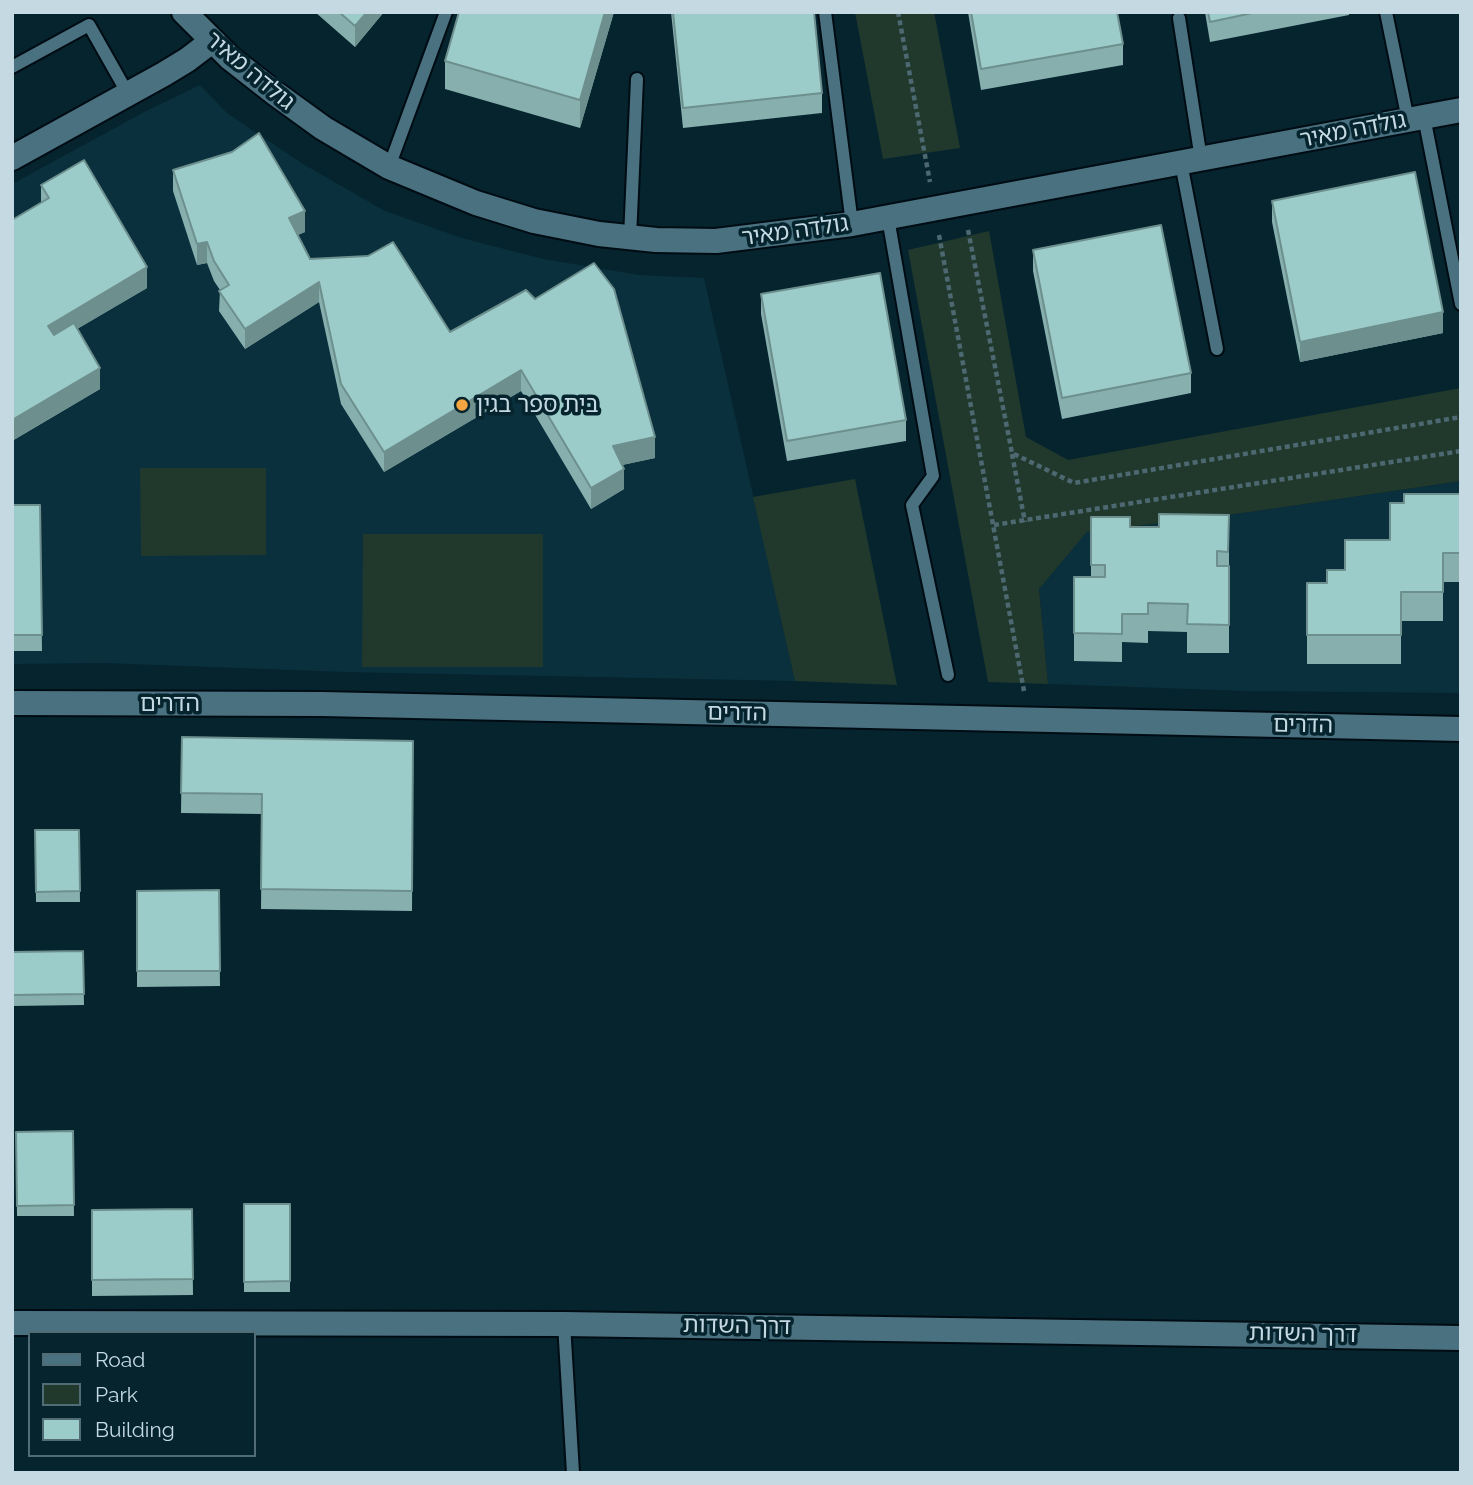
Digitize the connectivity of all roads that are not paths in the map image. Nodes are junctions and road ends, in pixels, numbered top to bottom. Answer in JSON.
{"nodes":[{"id":1,"x":184,"y":12,"type":"edge"},
{"id":2,"x":446,"y":12,"type":"edge"},
{"id":3,"x":825,"y":12,"type":"edge"},
{"id":4,"x":1386,"y":12,"type":"edge"},
{"id":5,"x":1180,"y":18,"type":"dead end"},
{"id":6,"x":212,"y":41,"type":"junction"},
{"id":7,"x":12,"y":67,"type":"edge"},
{"id":8,"x":637,"y":79,"type":"dead end"},
{"id":9,"x":128,"y":94,"type":"junction"},
{"id":10,"x":1461,"y":110,"type":"edge"},
{"id":11,"x":1416,"y":118,"type":"junction"},
{"id":12,"x":12,"y":158,"type":"edge"},
{"id":13,"x":1191,"y":161,"type":"junction"},
{"id":14,"x":389,"y":167,"type":"junction"},
{"id":15,"x":888,"y":218,"type":"junction"},
{"id":16,"x":852,"y":224,"type":"junction"},
{"id":17,"x":630,"y":238,"type":"junction"},
{"id":18,"x":1461,"y":304,"type":"edge"},
{"id":19,"x":1217,"y":349,"type":"dead end"},
{"id":20,"x":948,"y":675,"type":"dead end"},
{"id":21,"x":12,"y":703,"type":"edge"},
{"id":22,"x":1461,"y":729,"type":"edge"},
{"id":23,"x":12,"y":1323,"type":"edge"},
{"id":24,"x":564,"y":1324,"type":"junction"},
{"id":25,"x":1461,"y":1338,"type":"edge"},
{"id":26,"x":573,"y":1473,"type":"edge"}],
"edges":[{"from":1,"to":6,"type":"street","name":"גולדה מאיר"},
{"from":2,"to":14,"type":"lane"},
{"from":3,"to":16,"type":"lane"},
{"from":4,"to":11,"type":"lane"},
{"from":5,"to":13,"type":"lane"},
{"from":6,"to":9,"type":"street"},
{"from":6,"to":14,"type":"street","name":"גולדה מאיר"},
{"from":7,"to":9,"type":"lane"},
{"from":8,"to":17,"type":"lane"},
{"from":9,"to":12,"type":"street"},
{"from":10,"to":11,"type":"street","name":"גולדה מאיר"},
{"from":11,"to":13,"type":"street","name":"גולדה מאיר"},
{"from":11,"to":18,"type":"lane"},
{"from":13,"to":15,"type":"street","name":"גולדה מאיר"},
{"from":13,"to":19,"type":"lane"},
{"from":14,"to":17,"type":"street","name":"גולדה מאיר"},
{"from":15,"to":16,"type":"street","name":"גולדה מאיר"},
{"from":15,"to":20,"type":"lane"},
{"from":16,"to":17,"type":"street","name":"גולדה מאיר"},
{"from":21,"to":22,"type":"street","name":"הדרים"},
{"from":23,"to":24,"type":"street","name":"דרך השדות"},
{"from":24,"to":25,"type":"street","name":"דרך השדות"},
{"from":24,"to":26,"type":"lane"}]}
